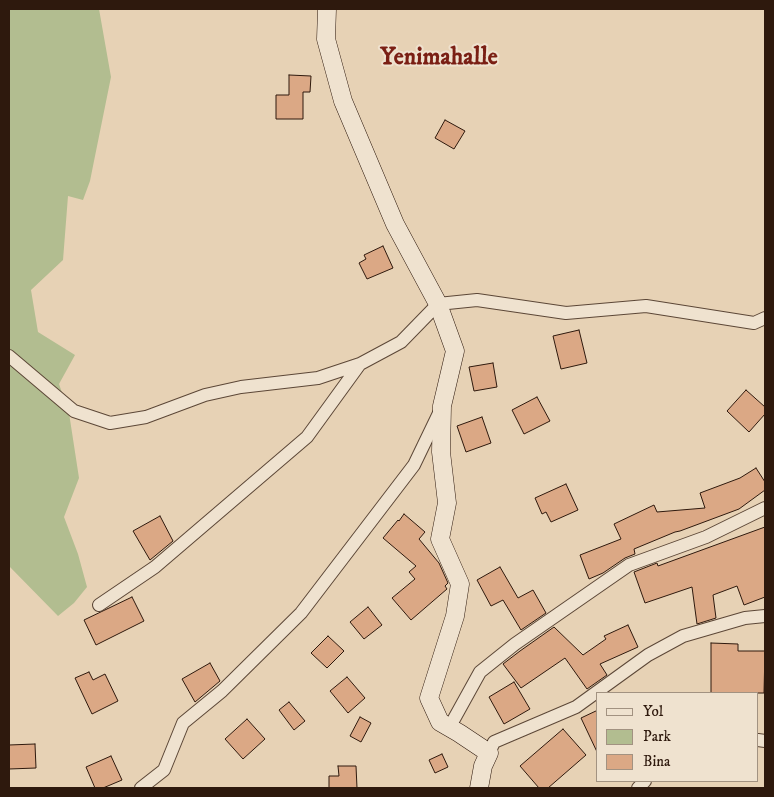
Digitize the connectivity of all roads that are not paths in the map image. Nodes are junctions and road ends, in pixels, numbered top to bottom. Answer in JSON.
{"nodes":[{"id":1,"x":327,"y":9,"type":"edge"},
{"id":2,"x":438,"y":304,"type":"junction"},
{"id":3,"x":765,"y":318,"type":"edge"},
{"id":4,"x":9,"y":356,"type":"edge"},
{"id":5,"x":360,"y":364,"type":"junction"},
{"id":6,"x":442,"y":406,"type":"junction"},
{"id":7,"x":765,"y":508,"type":"edge"},
{"id":8,"x":99,"y":605,"type":"dead end"},
{"id":9,"x":765,"y":616,"type":"edge"},
{"id":10,"x":597,"y":692,"type":"edge"},
{"id":11,"x":596,"y":693,"type":"edge"},
{"id":12,"x":449,"y":728,"type":"junction"},
{"id":13,"x":489,"y":753,"type":"junction"},
{"id":14,"x":141,"y":788,"type":"edge"},
{"id":15,"x":479,"y":788,"type":"edge"}],
"edges":[{"from":1,"to":2,"type":"street"},
{"from":2,"to":3,"type":"street"},
{"from":2,"to":5,"type":"street"},
{"from":2,"to":6,"type":"street"},
{"from":4,"to":5,"type":"street"},
{"from":5,"to":8,"type":"street"},
{"from":6,"to":12,"type":"street"},
{"from":6,"to":14,"type":"street"},
{"from":7,"to":12,"type":"street"},
{"from":9,"to":10,"type":"street"},
{"from":11,"to":13,"type":"street"},
{"from":12,"to":13,"type":"street"},
{"from":13,"to":15,"type":"street"}]}
